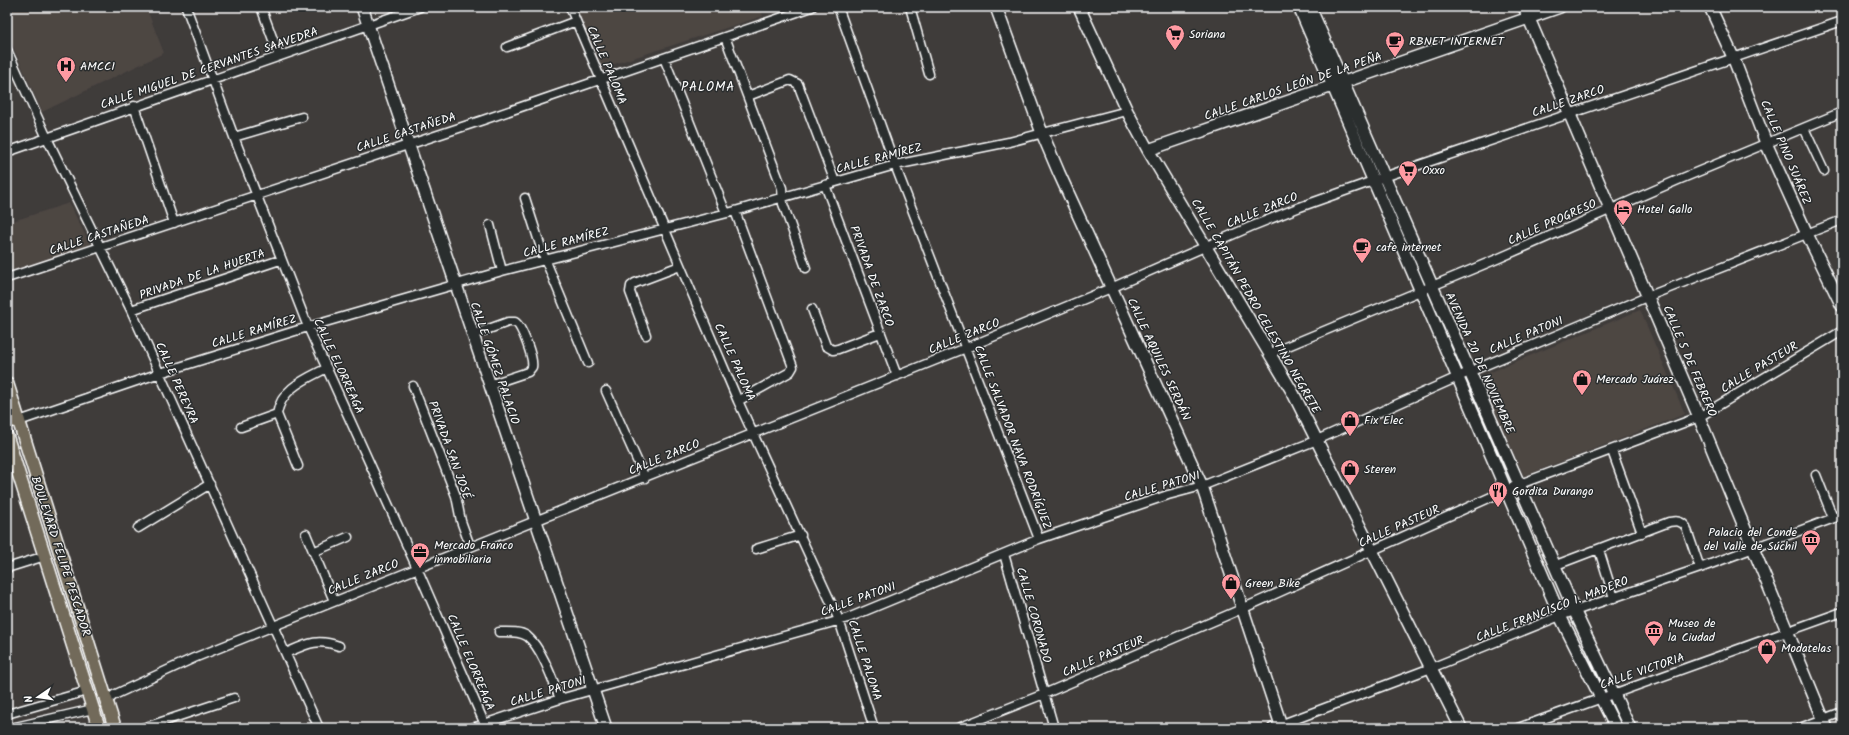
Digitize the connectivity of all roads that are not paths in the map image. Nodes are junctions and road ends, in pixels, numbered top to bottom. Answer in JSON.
{"nodes":[{"id":1,"x":186,"y":7,"type":"edge"},
{"id":2,"x":261,"y":7,"type":"edge"},
{"id":3,"x":362,"y":7,"type":"edge"},
{"id":4,"x":420,"y":7,"type":"edge"},
{"id":5,"x":570,"y":7,"type":"edge"},
{"id":6,"x":812,"y":7,"type":"edge"},
{"id":7,"x":838,"y":7,"type":"edge"},
{"id":8,"x":910,"y":7,"type":"edge"},
{"id":9,"x":996,"y":7,"type":"edge"},
{"id":10,"x":1079,"y":7,"type":"edge"},
{"id":11,"x":1298,"y":7,"type":"edge"},
{"id":12,"x":1310,"y":7,"type":"edge"},
{"id":13,"x":1560,"y":7,"type":"edge"},
{"id":14,"x":1710,"y":7,"type":"edge"},
{"id":15,"x":1526,"y":12,"type":"edge"},
{"id":16,"x":576,"y":21,"type":"junction"},
{"id":17,"x":1842,"y":21,"type":"edge"},
{"id":18,"x":368,"y":25,"type":"junction"},
{"id":19,"x":725,"y":37,"type":"junction"},
{"id":20,"x":507,"y":47,"type":"dead end"},
{"id":21,"x":7,"y":50,"type":"edge"},
{"id":22,"x":279,"y":56,"type":"junction"},
{"id":23,"x":1733,"y":57,"type":"junction"},
{"id":24,"x":664,"y":58,"type":"junction"},
{"id":25,"x":929,"y":74,"type":"dead end"},
{"id":26,"x":212,"y":79,"type":"junction"},
{"id":27,"x":600,"y":80,"type":"junction"},
{"id":28,"x":1338,"y":84,"type":"junction"},
{"id":29,"x":748,"y":96,"type":"junction"},
{"id":30,"x":134,"y":106,"type":"junction"},
{"id":31,"x":1127,"y":111,"type":"junction"},
{"id":32,"x":1842,"y":112,"type":"edge"},
{"id":33,"x":1570,"y":114,"type":"junction"},
{"id":34,"x":302,"y":117,"type":"dead end"},
{"id":35,"x":1804,"y":128,"type":"junction"},
{"id":36,"x":1042,"y":133,"type":"junction"},
{"id":37,"x":234,"y":137,"type":"junction"},
{"id":38,"x":47,"y":138,"type":"junction"},
{"id":39,"x":1766,"y":143,"type":"junction"},
{"id":40,"x":408,"y":144,"type":"junction"},
{"id":41,"x":1148,"y":150,"type":"junction"},
{"id":42,"x":7,"y":152,"type":"edge"},
{"id":43,"x":895,"y":165,"type":"junction"},
{"id":44,"x":1824,"y":171,"type":"dead end"},
{"id":45,"x":1379,"y":178,"type":"junction"},
{"id":46,"x":835,"y":182,"type":"junction"},
{"id":47,"x":825,"y":185,"type":"junction"},
{"id":48,"x":256,"y":196,"type":"junction"},
{"id":49,"x":783,"y":196,"type":"junction"},
{"id":50,"x":526,"y":198,"type":"dead end"},
{"id":51,"x":1611,"y":209,"type":"junction"},
{"id":52,"x":735,"y":211,"type":"junction"},
{"id":53,"x":726,"y":213,"type":"junction"},
{"id":54,"x":1842,"y":220,"type":"edge"},
{"id":55,"x":174,"y":223,"type":"junction"},
{"id":56,"x":490,"y":225,"type":"dead end"},
{"id":57,"x":664,"y":229,"type":"junction"},
{"id":58,"x":1807,"y":234,"type":"junction"},
{"id":59,"x":1206,"y":246,"type":"junction"},
{"id":60,"x":100,"y":247,"type":"junction"},
{"id":61,"x":280,"y":260,"type":"junction"},
{"id":62,"x":545,"y":260,"type":"junction"},
{"id":63,"x":680,"y":266,"type":"junction"},
{"id":64,"x":806,"y":268,"type":"dead end"},
{"id":65,"x":502,"y":271,"type":"junction"},
{"id":66,"x":7,"y":278,"type":"edge"},
{"id":67,"x":454,"y":285,"type":"junction"},
{"id":68,"x":1432,"y":286,"type":"junction"},
{"id":69,"x":1111,"y":288,"type":"junction"},
{"id":70,"x":1421,"y":290,"type":"junction"},
{"id":71,"x":1649,"y":296,"type":"junction"},
{"id":72,"x":1842,"y":306,"type":"edge"},
{"id":73,"x":131,"y":310,"type":"junction"},
{"id":74,"x":812,"y":310,"type":"dead end"},
{"id":75,"x":308,"y":327,"type":"junction"},
{"id":76,"x":1842,"y":331,"type":"edge"},
{"id":77,"x":880,"y":333,"type":"junction"},
{"id":78,"x":472,"y":335,"type":"junction"},
{"id":79,"x":646,"y":335,"type":"dead end"},
{"id":80,"x":966,"y":348,"type":"junction"},
{"id":81,"x":1271,"y":353,"type":"junction"},
{"id":82,"x":588,"y":363,"type":"dead end"},
{"id":83,"x":326,"y":368,"type":"junction"},
{"id":84,"x":1469,"y":372,"type":"junction"},
{"id":85,"x":160,"y":373,"type":"junction"},
{"id":86,"x":897,"y":376,"type":"junction"},
{"id":87,"x":1458,"y":377,"type":"junction"},
{"id":88,"x":7,"y":383,"type":"edge"},
{"id":89,"x":489,"y":385,"type":"junction"},
{"id":90,"x":413,"y":386,"type":"dead end"},
{"id":91,"x":606,"y":391,"type":"dead end"},
{"id":92,"x":741,"y":399,"type":"junction"},
{"id":93,"x":277,"y":414,"type":"junction"},
{"id":94,"x":1699,"y":417,"type":"junction"},
{"id":95,"x":13,"y":421,"type":"edge"},
{"id":96,"x":241,"y":427,"type":"dead end"},
{"id":97,"x":754,"y":434,"type":"junction"},
{"id":98,"x":7,"y":437,"type":"edge"},
{"id":99,"x":1317,"y":440,"type":"junction"},
{"id":100,"x":1612,"y":451,"type":"junction"},
{"id":101,"x":298,"y":466,"type":"dead end"},
{"id":102,"x":1816,"y":474,"type":"dead end"},
{"id":103,"x":645,"y":478,"type":"junction"},
{"id":104,"x":210,"y":484,"type":"junction"},
{"id":105,"x":1520,"y":484,"type":"junction"},
{"id":106,"x":1202,"y":486,"type":"junction"},
{"id":107,"x":1507,"y":490,"type":"junction"},
{"id":108,"x":1842,"y":515,"type":"edge"},
{"id":109,"x":1832,"y":518,"type":"junction"},
{"id":110,"x":535,"y":520,"type":"junction"},
{"id":111,"x":138,"y":528,"type":"dead end"},
{"id":112,"x":1642,"y":533,"type":"junction"},
{"id":113,"x":306,"y":534,"type":"dead end"},
{"id":114,"x":801,"y":535,"type":"junction"},
{"id":115,"x":348,"y":537,"type":"dead end"},
{"id":116,"x":1039,"y":539,"type":"junction"},
{"id":117,"x":470,"y":546,"type":"junction"},
{"id":118,"x":1753,"y":548,"type":"junction"},
{"id":119,"x":756,"y":549,"type":"dead end"},
{"id":120,"x":1599,"y":550,"type":"junction"},
{"id":121,"x":1374,"y":551,"type":"junction"},
{"id":122,"x":313,"y":552,"type":"junction"},
{"id":123,"x":1004,"y":554,"type":"junction"},
{"id":124,"x":46,"y":556,"type":"junction"},
{"id":125,"x":1556,"y":565,"type":"junction"},
{"id":126,"x":7,"y":568,"type":"edge"},
{"id":127,"x":417,"y":568,"type":"junction"},
{"id":128,"x":1700,"y":568,"type":"junction"},
{"id":129,"x":1614,"y":598,"type":"junction"},
{"id":130,"x":334,"y":601,"type":"junction"},
{"id":131,"x":1244,"y":608,"type":"junction"},
{"id":132,"x":1575,"y":612,"type":"junction"},
{"id":133,"x":1842,"y":612,"type":"edge"},
{"id":134,"x":1560,"y":616,"type":"junction"},
{"id":135,"x":839,"y":620,"type":"junction"},
{"id":136,"x":274,"y":625,"type":"junction"},
{"id":137,"x":1787,"y":631,"type":"junction"},
{"id":138,"x":499,"y":632,"type":"dead end"},
{"id":139,"x":339,"y":646,"type":"dead end"},
{"id":140,"x":286,"y":653,"type":"junction"},
{"id":141,"x":1431,"y":668,"type":"junction"},
{"id":142,"x":593,"y":690,"type":"junction"},
{"id":143,"x":87,"y":691,"type":"junction"},
{"id":144,"x":1044,"y":694,"type":"junction"},
{"id":145,"x":1614,"y":694,"type":"junction"},
{"id":146,"x":234,"y":698,"type":"dead end"},
{"id":147,"x":1601,"y":698,"type":"junction"},
{"id":148,"x":560,"y":699,"type":"junction"},
{"id":149,"x":106,"y":702,"type":"junction"},
{"id":150,"x":93,"y":709,"type":"junction"},
{"id":151,"x":1842,"y":712,"type":"edge"},
{"id":152,"x":7,"y":714,"type":"edge"},
{"id":153,"x":1825,"y":724,"type":"edge"},
{"id":154,"x":485,"y":726,"type":"edge"},
{"id":155,"x":1278,"y":727,"type":"edge"},
{"id":156,"x":11,"y":728,"type":"edge"},
{"id":157,"x":99,"y":728,"type":"edge"},
{"id":158,"x":115,"y":728,"type":"edge"},
{"id":159,"x":143,"y":728,"type":"edge"},
{"id":160,"x":319,"y":728,"type":"edge"},
{"id":161,"x":472,"y":728,"type":"edge"},
{"id":162,"x":606,"y":728,"type":"edge"},
{"id":163,"x":874,"y":728,"type":"edge"},
{"id":164,"x":958,"y":728,"type":"edge"},
{"id":165,"x":1054,"y":728,"type":"edge"},
{"id":166,"x":1461,"y":728,"type":"edge"},
{"id":167,"x":1518,"y":728,"type":"edge"},
{"id":168,"x":1616,"y":728,"type":"edge"},
{"id":169,"x":1630,"y":728,"type":"edge"},
{"id":170,"x":1800,"y":728,"type":"edge"}],
"edges":[{"from":1,"to":26,"type":"street","name":"CALLE ELORREAGA"},
{"from":2,"to":22,"type":"street"},
{"from":3,"to":18,"type":"street","name":"CALLE GÓMEZ PALACIO"},
{"from":4,"to":18,"type":"street","name":"CALLE MIGUEL DE CERVANTES SAAVEDRA"},
{"from":5,"to":16,"type":"street","name":"CALLE PALOMA"},
{"from":6,"to":19,"type":"street","name":"CALLE CASTAÑEDA"},
{"from":7,"to":43,"type":"street","name":"CALLE SALVADOR NAVA RODRÍGUEZ"},
{"from":8,"to":25,"type":"street"},
{"from":9,"to":36,"type":"street","name":"CALLE AQUILES SERDÁN"},
{"from":10,"to":31,"type":"street","name":"CALLE CAPITÁN PEDRO CELESTINO NEGRETE"},
{"from":11,"to":28,"type":"street","name":"AVENIDA 20 DE NOVIEMBRE"},
{"from":12,"to":28,"type":"street","name":"AVENIDA 20 DE NOVIEMBRE"},
{"from":13,"to":15,"type":"street","name":"CALLE CARLOS LEÓN DE LA PEÑA"},
{"from":14,"to":23,"type":"street","name":"CALLE PINO SUÁREZ"},
{"from":15,"to":28,"type":"street","name":"CALLE CARLOS LEÓN DE LA PEÑA"},
{"from":15,"to":33,"type":"street","name":"CALLE 5 DE FEBRERO"},
{"from":16,"to":20,"type":"street"},
{"from":16,"to":27,"type":"street","name":"CALLE PALOMA"},
{"from":17,"to":23,"type":"street","name":"CALLE ZARCO"},
{"from":18,"to":22,"type":"street","name":"CALLE MIGUEL DE CERVANTES SAAVEDRA"},
{"from":18,"to":40,"type":"street","name":"CALLE GÓMEZ PALACIO"},
{"from":19,"to":24,"type":"street","name":"CALLE CASTAÑEDA"},
{"from":19,"to":29,"type":"street"},
{"from":21,"to":38,"type":"street","name":"CALLE PEREYRA"},
{"from":22,"to":26,"type":"street","name":"CALLE MIGUEL DE CERVANTES SAAVEDRA"},
{"from":23,"to":33,"type":"street","name":"CALLE ZARCO"},
{"from":23,"to":39,"type":"street","name":"CALLE PINO SUÁREZ"},
{"from":24,"to":27,"type":"street","name":"CALLE CASTAÑEDA"},
{"from":24,"to":53,"type":"street"},
{"from":26,"to":30,"type":"street","name":"CALLE MIGUEL DE CERVANTES SAAVEDRA"},
{"from":26,"to":37,"type":"street","name":"CALLE ELORREAGA"},
{"from":27,"to":40,"type":"street","name":"CALLE CASTAÑEDA"},
{"from":27,"to":57,"type":"street","name":"CALLE PALOMA"},
{"from":28,"to":41,"type":"street","name":"CALLE CARLOS LEÓN DE LA PEÑA"},
{"from":28,"to":45,"type":"street","name":"AVENIDA 20 DE NOVIEMBRE"},
{"from":29,"to":46,"type":"street"},
{"from":29,"to":49,"type":"street"},
{"from":30,"to":38,"type":"street","name":"CALLE MIGUEL DE CERVANTES SAAVEDRA"},
{"from":30,"to":55,"type":"street"},
{"from":31,"to":36,"type":"street","name":"CALLE RAMÍREZ"},
{"from":31,"to":41,"type":"street","name":"CALLE CAPITÁN PEDRO CELESTINO NEGRETE"},
{"from":32,"to":35,"type":"street","name":"CALLE PROGRESO"},
{"from":33,"to":45,"type":"street","name":"CALLE ZARCO"},
{"from":33,"to":51,"type":"street","name":"CALLE 5 DE FEBRERO"},
{"from":34,"to":37,"type":"street"},
{"from":35,"to":39,"type":"street","name":"CALLE PROGRESO"},
{"from":35,"to":44,"type":"street"},
{"from":36,"to":43,"type":"street","name":"CALLE RAMÍREZ"},
{"from":36,"to":69,"type":"street","name":"CALLE AQUILES SERDÁN"},
{"from":37,"to":48,"type":"street","name":"CALLE ELORREAGA"},
{"from":38,"to":42,"type":"street","name":"CALLE MIGUEL DE CERVANTES SAAVEDRA"},
{"from":38,"to":60,"type":"street","name":"CALLE PEREYRA"},
{"from":39,"to":51,"type":"street","name":"CALLE PROGRESO"},
{"from":39,"to":58,"type":"street","name":"CALLE PINO SUÁREZ"},
{"from":40,"to":48,"type":"street","name":"CALLE CASTAÑEDA"},
{"from":40,"to":67,"type":"street","name":"CALLE GÓMEZ PALACIO"},
{"from":41,"to":59,"type":"street","name":"CALLE CAPITÁN PEDRO CELESTINO NEGRETE"},
{"from":43,"to":46,"type":"street","name":"CALLE RAMÍREZ"},
{"from":43,"to":80,"type":"street","name":"CALLE SALVADOR NAVA RODRÍGUEZ"},
{"from":45,"to":59,"type":"street","name":"CALLE ZARCO"},
{"from":45,"to":68,"type":"street","name":"AVENIDA 20 DE NOVIEMBRE"},
{"from":45,"to":70,"type":"street","name":"AVENIDA 20 DE NOVIEMBRE"},
{"from":46,"to":47,"type":"street","name":"CALLE RAMÍREZ"},
{"from":47,"to":49,"type":"street","name":"CALLE RAMÍREZ"},
{"from":47,"to":77,"type":"street","name":"PRIVADA DE ZARCO"},
{"from":48,"to":55,"type":"street","name":"CALLE CASTAÑEDA"},
{"from":48,"to":61,"type":"street","name":"CALLE ELORREAGA"},
{"from":49,"to":52,"type":"street","name":"CALLE RAMÍREZ"},
{"from":49,"to":64,"type":"street"},
{"from":50,"to":62,"type":"street"},
{"from":51,"to":68,"type":"street","name":"CALLE PROGRESO"},
{"from":51,"to":71,"type":"street","name":"CALLE 5 DE FEBRERO"},
{"from":52,"to":53,"type":"street","name":"CALLE RAMÍREZ"},
{"from":52,"to":92,"type":"street"},
{"from":53,"to":57,"type":"street","name":"CALLE RAMÍREZ"},
{"from":54,"to":58,"type":"street","name":"CALLE PATONI"},
{"from":55,"to":60,"type":"street","name":"CALLE CASTAÑEDA"},
{"from":56,"to":65,"type":"street"},
{"from":57,"to":62,"type":"street","name":"CALLE RAMÍREZ"},
{"from":57,"to":63,"type":"street","name":"CALLE PALOMA"},
{"from":58,"to":71,"type":"street","name":"CALLE PATONI"},
{"from":58,"to":72,"type":"street","name":"CALLE PINO SUÁREZ"},
{"from":59,"to":69,"type":"street","name":"CALLE ZARCO"},
{"from":59,"to":81,"type":"street","name":"CALLE CAPITÁN PEDRO CELESTINO NEGRETE"},
{"from":60,"to":66,"type":"street","name":"CALLE CASTAÑEDA"},
{"from":60,"to":73,"type":"street","name":"CALLE PEREYRA"},
{"from":61,"to":73,"type":"street","name":"PRIVADA DE LA HUERTA"},
{"from":61,"to":75,"type":"street","name":"CALLE ELORREAGA"},
{"from":62,"to":65,"type":"street","name":"CALLE RAMÍREZ"},
{"from":62,"to":82,"type":"street"},
{"from":63,"to":79,"type":"street"},
{"from":63,"to":92,"type":"street","name":"CALLE PALOMA"},
{"from":65,"to":67,"type":"street","name":"CALLE RAMÍREZ"},
{"from":67,"to":75,"type":"street","name":"CALLE RAMÍREZ"},
{"from":67,"to":78,"type":"street","name":"CALLE GÓMEZ PALACIO"},
{"from":68,"to":70,"type":"street","name":"CALLE PROGRESO"},
{"from":68,"to":84,"type":"street","name":"AVENIDA 20 DE NOVIEMBRE"},
{"from":69,"to":80,"type":"street","name":"CALLE ZARCO"},
{"from":69,"to":106,"type":"street","name":"CALLE AQUILES SERDÁN"},
{"from":70,"to":81,"type":"street","name":"CALLE PROGRESO"},
{"from":70,"to":87,"type":"street","name":"AVENIDA 20 DE NOVIEMBRE"},
{"from":71,"to":84,"type":"street","name":"CALLE PATONI"},
{"from":71,"to":94,"type":"street","name":"CALLE 5 DE FEBRERO"},
{"from":73,"to":85,"type":"street","name":"CALLE PEREYRA"},
{"from":74,"to":77,"type":"street"},
{"from":75,"to":83,"type":"street","name":"CALLE ELORREAGA"},
{"from":75,"to":85,"type":"street","name":"CALLE RAMÍREZ"},
{"from":76,"to":94,"type":"street","name":"CALLE PASTEUR"},
{"from":77,"to":86,"type":"street","name":"PRIVADA DE ZARCO"},
{"from":78,"to":89,"type":"street","name":"CALLE GÓMEZ PALACIO"},
{"from":78,"to":89,"type":"street"},
{"from":80,"to":86,"type":"street","name":"CALLE ZARCO"},
{"from":80,"to":116,"type":"street","name":"CALLE SALVADOR NAVA RODRÍGUEZ"},
{"from":81,"to":99,"type":"street","name":"CALLE CAPITÁN PEDRO CELESTINO NEGRETE"},
{"from":83,"to":93,"type":"street"},
{"from":83,"to":127,"type":"street","name":"CALLE ELORREAGA"},
{"from":84,"to":87,"type":"street","name":"CALLE PATONI"},
{"from":84,"to":105,"type":"street","name":"AVENIDA 20 DE NOVIEMBRE"},
{"from":85,"to":95,"type":"street","name":"CALLE RAMÍREZ"},
{"from":85,"to":104,"type":"street","name":"CALLE PEREYRA"},
{"from":86,"to":97,"type":"street","name":"CALLE ZARCO"},
{"from":87,"to":99,"type":"street","name":"CALLE PATONI"},
{"from":87,"to":107,"type":"street","name":"AVENIDA 20 DE NOVIEMBRE"},
{"from":88,"to":95,"type":"main road","name":"BOULEVARD FELIPE PESCADOR"},
{"from":89,"to":110,"type":"street","name":"CALLE GÓMEZ PALACIO"},
{"from":90,"to":117,"type":"street","name":"PRIVADA SAN JOSÉ"},
{"from":91,"to":103,"type":"street"},
{"from":92,"to":97,"type":"street","name":"CALLE PALOMA"},
{"from":93,"to":96,"type":"street"},
{"from":93,"to":101,"type":"street"},
{"from":94,"to":100,"type":"street","name":"CALLE PASTEUR"},
{"from":94,"to":118,"type":"street","name":"CALLE 5 DE FEBRERO"},
{"from":95,"to":149,"type":"main road","name":"BOULEVARD FELIPE PESCADOR"},
{"from":97,"to":103,"type":"street","name":"CALLE ZARCO"},
{"from":97,"to":114,"type":"street","name":"CALLE PALOMA"},
{"from":98,"to":124,"type":"main road","name":"BOULEVARD FELIPE PESCADOR"},
{"from":99,"to":106,"type":"street","name":"CALLE PATONI"},
{"from":99,"to":121,"type":"street","name":"CALLE CAPITÁN PEDRO CELESTINO NEGRETE"},
{"from":100,"to":105,"type":"street","name":"CALLE PASTEUR"},
{"from":100,"to":112,"type":"street"},
{"from":102,"to":109,"type":"street"},
{"from":103,"to":110,"type":"street","name":"CALLE ZARCO"},
{"from":104,"to":111,"type":"street"},
{"from":104,"to":136,"type":"street","name":"CALLE PEREYRA"},
{"from":105,"to":107,"type":"street","name":"CALLE PASTEUR"},
{"from":105,"to":125,"type":"street","name":"AVENIDA 20 DE NOVIEMBRE"},
{"from":106,"to":116,"type":"street","name":"CALLE PATONI"},
{"from":106,"to":131,"type":"street","name":"CALLE AQUILES SERDÁN"},
{"from":107,"to":121,"type":"street","name":"CALLE PASTEUR"},
{"from":107,"to":134,"type":"street","name":"AVENIDA 20 DE NOVIEMBRE"},
{"from":108,"to":109,"type":"street","name":"CALLE FRANCISCO I. MADERO"},
{"from":109,"to":118,"type":"street","name":"CALLE FRANCISCO I. MADERO"},
{"from":110,"to":117,"type":"street","name":"CALLE ZARCO"},
{"from":110,"to":142,"type":"street","name":"CALLE GÓMEZ PALACIO"},
{"from":112,"to":120,"type":"street"},
{"from":112,"to":128,"type":"street"},
{"from":113,"to":122,"type":"street"},
{"from":114,"to":119,"type":"street"},
{"from":114,"to":135,"type":"street","name":"CALLE PALOMA"},
{"from":115,"to":122,"type":"street"},
{"from":116,"to":123,"type":"street","name":"CALLE PATONI"},
{"from":117,"to":127,"type":"street","name":"CALLE ZARCO"},
{"from":118,"to":128,"type":"street","name":"CALLE FRANCISCO I. MADERO"},
{"from":118,"to":137,"type":"street","name":"CALLE 5 DE FEBRERO"},
{"from":120,"to":125,"type":"street"},
{"from":120,"to":129,"type":"street"},
{"from":121,"to":131,"type":"street","name":"CALLE PASTEUR"},
{"from":121,"to":141,"type":"street","name":"CALLE CAPITÁN PEDRO CELESTINO NEGRETE"},
{"from":122,"to":130,"type":"street"},
{"from":123,"to":135,"type":"street","name":"CALLE PATONI"},
{"from":123,"to":144,"type":"street","name":"CALLE CORONADO"},
{"from":124,"to":126,"type":"street"},
{"from":124,"to":143,"type":"main road","name":"BOULEVARD FELIPE PESCADOR"},
{"from":125,"to":132,"type":"street","name":"AVENIDA 20 DE NOVIEMBRE"},
{"from":127,"to":130,"type":"street","name":"CALLE ZARCO"},
{"from":127,"to":154,"type":"street","name":"CALLE ELORREAGA"},
{"from":128,"to":129,"type":"street","name":"CALLE FRANCISCO I. MADERO"},
{"from":129,"to":132,"type":"street","name":"CALLE FRANCISCO I. MADERO"},
{"from":130,"to":136,"type":"street","name":"CALLE ZARCO"},
{"from":131,"to":144,"type":"street","name":"CALLE PASTEUR"},
{"from":131,"to":155,"type":"street","name":"CALLE AQUILES SERDÁN"},
{"from":132,"to":134,"type":"street","name":"CALLE FRANCISCO I. MADERO"},
{"from":132,"to":145,"type":"street","name":"AVENIDA 20 DE NOVIEMBRE"},
{"from":133,"to":137,"type":"street","name":"CALLE VICTORIA"},
{"from":134,"to":141,"type":"street","name":"CALLE FRANCISCO I. MADERO"},
{"from":134,"to":147,"type":"street","name":"AVENIDA 20 DE NOVIEMBRE"},
{"from":135,"to":142,"type":"street","name":"CALLE PATONI"},
{"from":135,"to":163,"type":"street","name":"CALLE PALOMA"},
{"from":136,"to":140,"type":"street","name":"CALLE PEREYRA"},
{"from":136,"to":149,"type":"street","name":"CALLE ZARCO"},
{"from":137,"to":145,"type":"street","name":"CALLE VICTORIA"},
{"from":137,"to":153,"type":"street","name":"CALLE 5 DE FEBRERO"},
{"from":138,"to":148,"type":"street"},
{"from":139,"to":140,"type":"street"},
{"from":140,"to":160,"type":"street","name":"CALLE PEREYRA"},
{"from":141,"to":155,"type":"street","name":"CALLE FRANCISCO I. MADERO"},
{"from":141,"to":166,"type":"street","name":"CALLE CAPITÁN PEDRO CELESTINO NEGRETE"},
{"from":142,"to":148,"type":"street","name":"CALLE PATONI"},
{"from":142,"to":162,"type":"street","name":"CALLE GÓMEZ PALACIO"},
{"from":143,"to":150,"type":"main road","name":"BOULEVARD FELIPE PESCADOR"},
{"from":143,"to":152,"type":"street"},
{"from":144,"to":164,"type":"street","name":"CALLE PASTEUR"},
{"from":144,"to":165,"type":"street","name":"CALLE CORONADO"},
{"from":145,"to":147,"type":"street","name":"CALLE VICTORIA"},
{"from":145,"to":169,"type":"street","name":"AVENIDA 20 DE NOVIEMBRE"},
{"from":146,"to":159,"type":"street"},
{"from":147,"to":167,"type":"street","name":"CALLE VICTORIA"},
{"from":147,"to":168,"type":"street","name":"AVENIDA 20 DE NOVIEMBRE"},
{"from":148,"to":154,"type":"street","name":"CALLE PATONI"},
{"from":149,"to":150,"type":"main road"},
{"from":149,"to":158,"type":"main road","name":"BOULEVARD FELIPE PESCADOR"},
{"from":150,"to":156,"type":"street"},
{"from":150,"to":157,"type":"main road","name":"BOULEVARD FELIPE PESCADOR"},
{"from":151,"to":153,"type":"street"},
{"from":153,"to":170,"type":"street"},
{"from":154,"to":161,"type":"street","name":"CALLE PATONI"}]}
